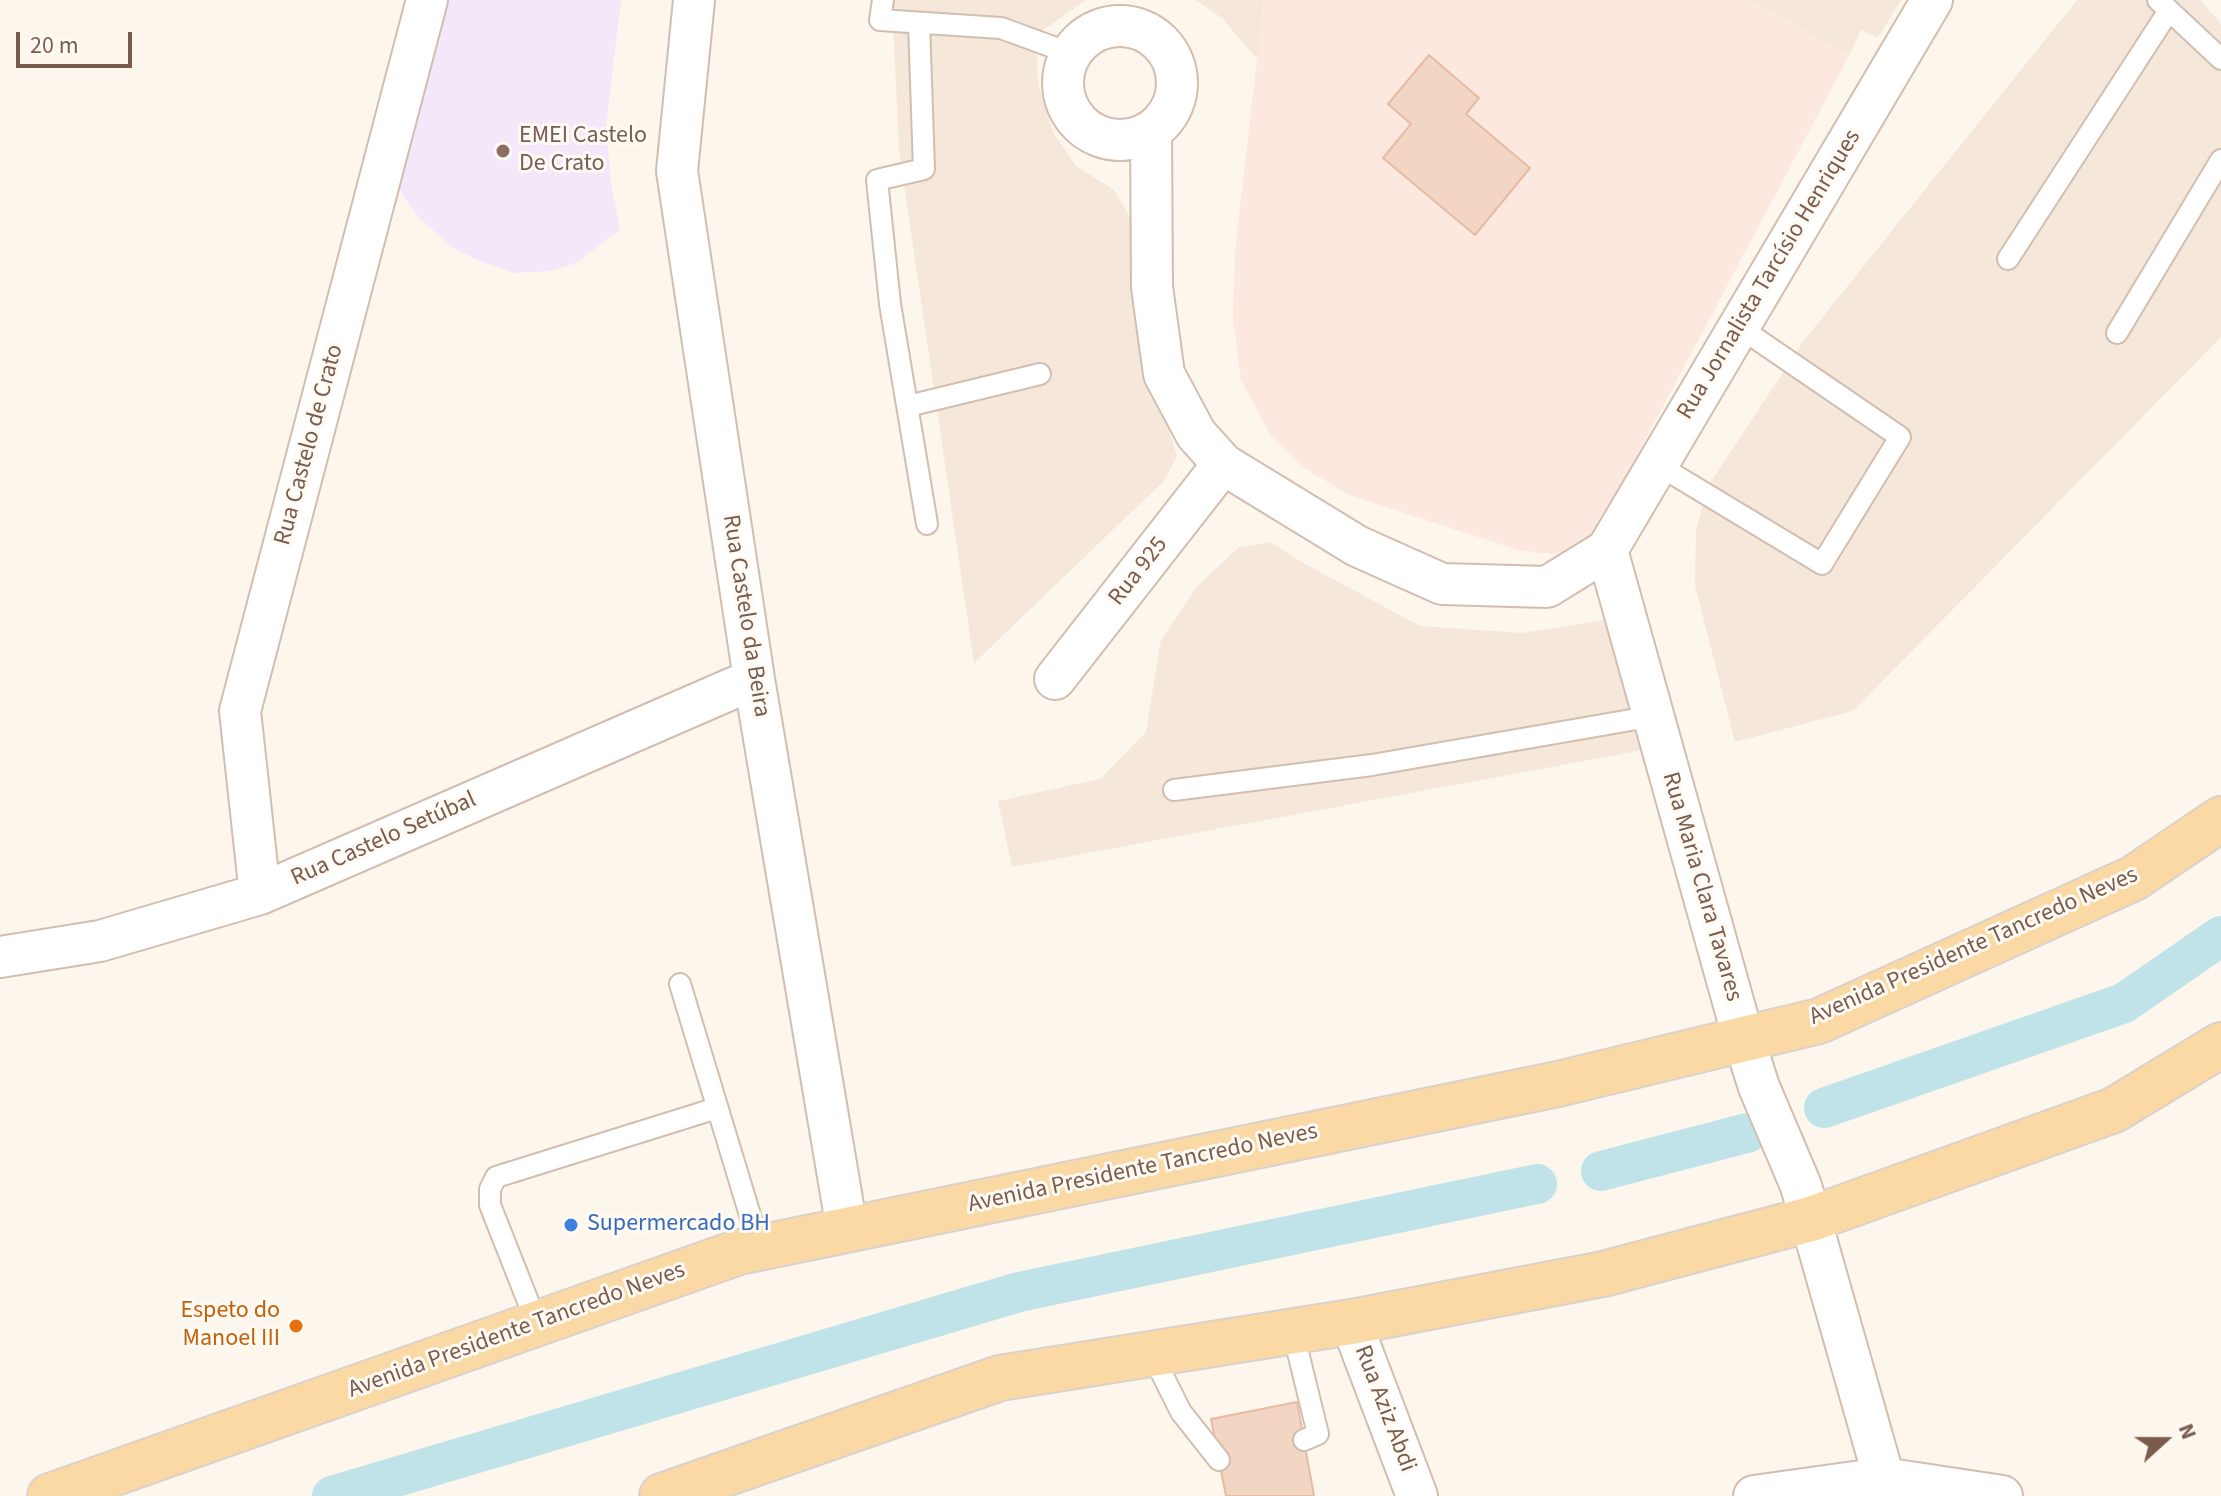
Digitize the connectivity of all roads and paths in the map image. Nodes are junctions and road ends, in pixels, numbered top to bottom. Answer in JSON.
{"nodes":[{"id":1,"x":427,"y":0,"type":"edge"},
{"id":2,"x":694,"y":0,"type":"edge"},
{"id":3,"x":883,"y":0,"type":"edge"},
{"id":4,"x":1932,"y":0,"type":"edge"},
{"id":5,"x":2163,"y":6,"type":"edge"},
{"id":6,"x":919,"y":23,"type":"junction"},
{"id":7,"x":1072,"y":54,"type":"junction"},
{"id":8,"x":2221,"y":59,"type":"edge"},
{"id":9,"x":1151,"y":132,"type":"junction"},
{"id":10,"x":2221,"y":160,"type":"edge"},
{"id":11,"x":2008,"y":259,"type":"dead end"},
{"id":12,"x":1739,"y":327,"type":"junction"},
{"id":13,"x":2117,"y":333,"type":"dead end"},
{"id":14,"x":1040,"y":374,"type":"dead end"},
{"id":15,"x":908,"y":406,"type":"junction"},
{"id":16,"x":1223,"y":464,"type":"junction"},
{"id":17,"x":1658,"y":465,"type":"junction"},
{"id":18,"x":927,"y":524,"type":"dead end"},
{"id":19,"x":1607,"y":550,"type":"junction"},
{"id":20,"x":754,"y":679,"type":"junction"},
{"id":21,"x":1055,"y":679,"type":"dead end"},
{"id":22,"x":1654,"y":716,"type":"junction"},
{"id":23,"x":1174,"y":790,"type":"dead end"},
{"id":24,"x":2221,"y":819,"type":"edge"},
{"id":25,"x":260,"y":894,"type":"junction"},
{"id":26,"x":0,"y":957,"type":"edge"},
{"id":27,"x":680,"y":984,"type":"dead end"},
{"id":28,"x":1743,"y":1037,"type":"junction"},
{"id":29,"x":2221,"y":1045,"type":"edge"},
{"id":30,"x":717,"y":1108,"type":"junction"},
{"id":31,"x":1811,"y":1219,"type":"junction"},
{"id":32,"x":847,"y":1229,"type":"junction"},
{"id":33,"x":760,"y":1248,"type":"junction"},
{"id":34,"x":1351,"y":1322,"type":"junction"},
{"id":35,"x":537,"y":1324,"type":"junction"},
{"id":36,"x":1293,"y":1332,"type":"junction"},
{"id":37,"x":1152,"y":1354,"type":"junction"},
{"id":38,"x":1304,"y":1440,"type":"dead end"},
{"id":39,"x":1219,"y":1460,"type":"dead end"},
{"id":40,"x":1886,"y":1487,"type":"edge"},
{"id":41,"x":50,"y":1496,"type":"edge"},
{"id":42,"x":662,"y":1496,"type":"edge"},
{"id":43,"x":1417,"y":1496,"type":"edge"},
{"id":44,"x":1754,"y":1496,"type":"edge"},
{"id":45,"x":2002,"y":1496,"type":"edge"}],
"edges":[{"from":1,"to":25,"type":"street","name":"Rua Castelo de Crato"},
{"from":2,"to":20,"type":"street","name":"Rua Castelo da Beira"},
{"from":3,"to":6,"type":"lane"},
{"from":4,"to":12,"type":"street","name":"Rua Jornalista Tarcísio Henriques"},
{"from":5,"to":8,"type":"lane"},
{"from":5,"to":11,"type":"lane"},
{"from":6,"to":7,"type":"lane"},
{"from":6,"to":15,"type":"lane"},
{"from":7,"to":9,"type":"street"},
{"from":7,"to":9,"type":"street"},
{"from":9,"to":16,"type":"street"},
{"from":10,"to":13,"type":"lane"},
{"from":12,"to":17,"type":"street","name":"Rua Jornalista Tarcísio Henriques"},
{"from":12,"to":17,"type":"lane"},
{"from":14,"to":15,"type":"lane"},
{"from":15,"to":18,"type":"lane"},
{"from":16,"to":19,"type":"street"},
{"from":16,"to":21,"type":"street","name":"Rua 925"},
{"from":17,"to":19,"type":"street","name":"Rua Jornalista Tarcísio Henriques"},
{"from":19,"to":22,"type":"street","name":"Rua Maria Clara Tavares"},
{"from":20,"to":25,"type":"street","name":"Rua Castelo Setúbal"},
{"from":20,"to":32,"type":"street","name":"Rua Castelo da Beira"},
{"from":22,"to":23,"type":"lane"},
{"from":22,"to":28,"type":"street","name":"Rua Maria Clara Tavares"},
{"from":24,"to":28,"type":"main road","name":"Avenida Presidente Tancredo Neves"},
{"from":25,"to":26,"type":"street","name":"Rua Castelo Setúbal"},
{"from":27,"to":30,"type":"lane"},
{"from":28,"to":31,"type":"street","name":"Rua Maria Clara Tavares"},
{"from":28,"to":32,"type":"main road","name":"Avenida Presidente Tancredo Neves"},
{"from":29,"to":31,"type":"main road"},
{"from":30,"to":33,"type":"lane"},
{"from":30,"to":35,"type":"lane"},
{"from":31,"to":34,"type":"main road"},
{"from":31,"to":40,"type":"street","name":"Rua Maria Clara Tavares"},
{"from":32,"to":33,"type":"main road","name":"Avenida Presidente Tancredo Neves"},
{"from":33,"to":35,"type":"main road","name":"Avenida Presidente Tancredo Neves"},
{"from":34,"to":36,"type":"main road"},
{"from":34,"to":43,"type":"street","name":"Rua Aziz Abdi"},
{"from":35,"to":41,"type":"main road","name":"Avenida Presidente Tancredo Neves"},
{"from":36,"to":37,"type":"main road"},
{"from":36,"to":38,"type":"lane"},
{"from":37,"to":39,"type":"lane"},
{"from":37,"to":42,"type":"main road"},
{"from":40,"to":44,"type":"street"},
{"from":40,"to":45,"type":"street"}]}
